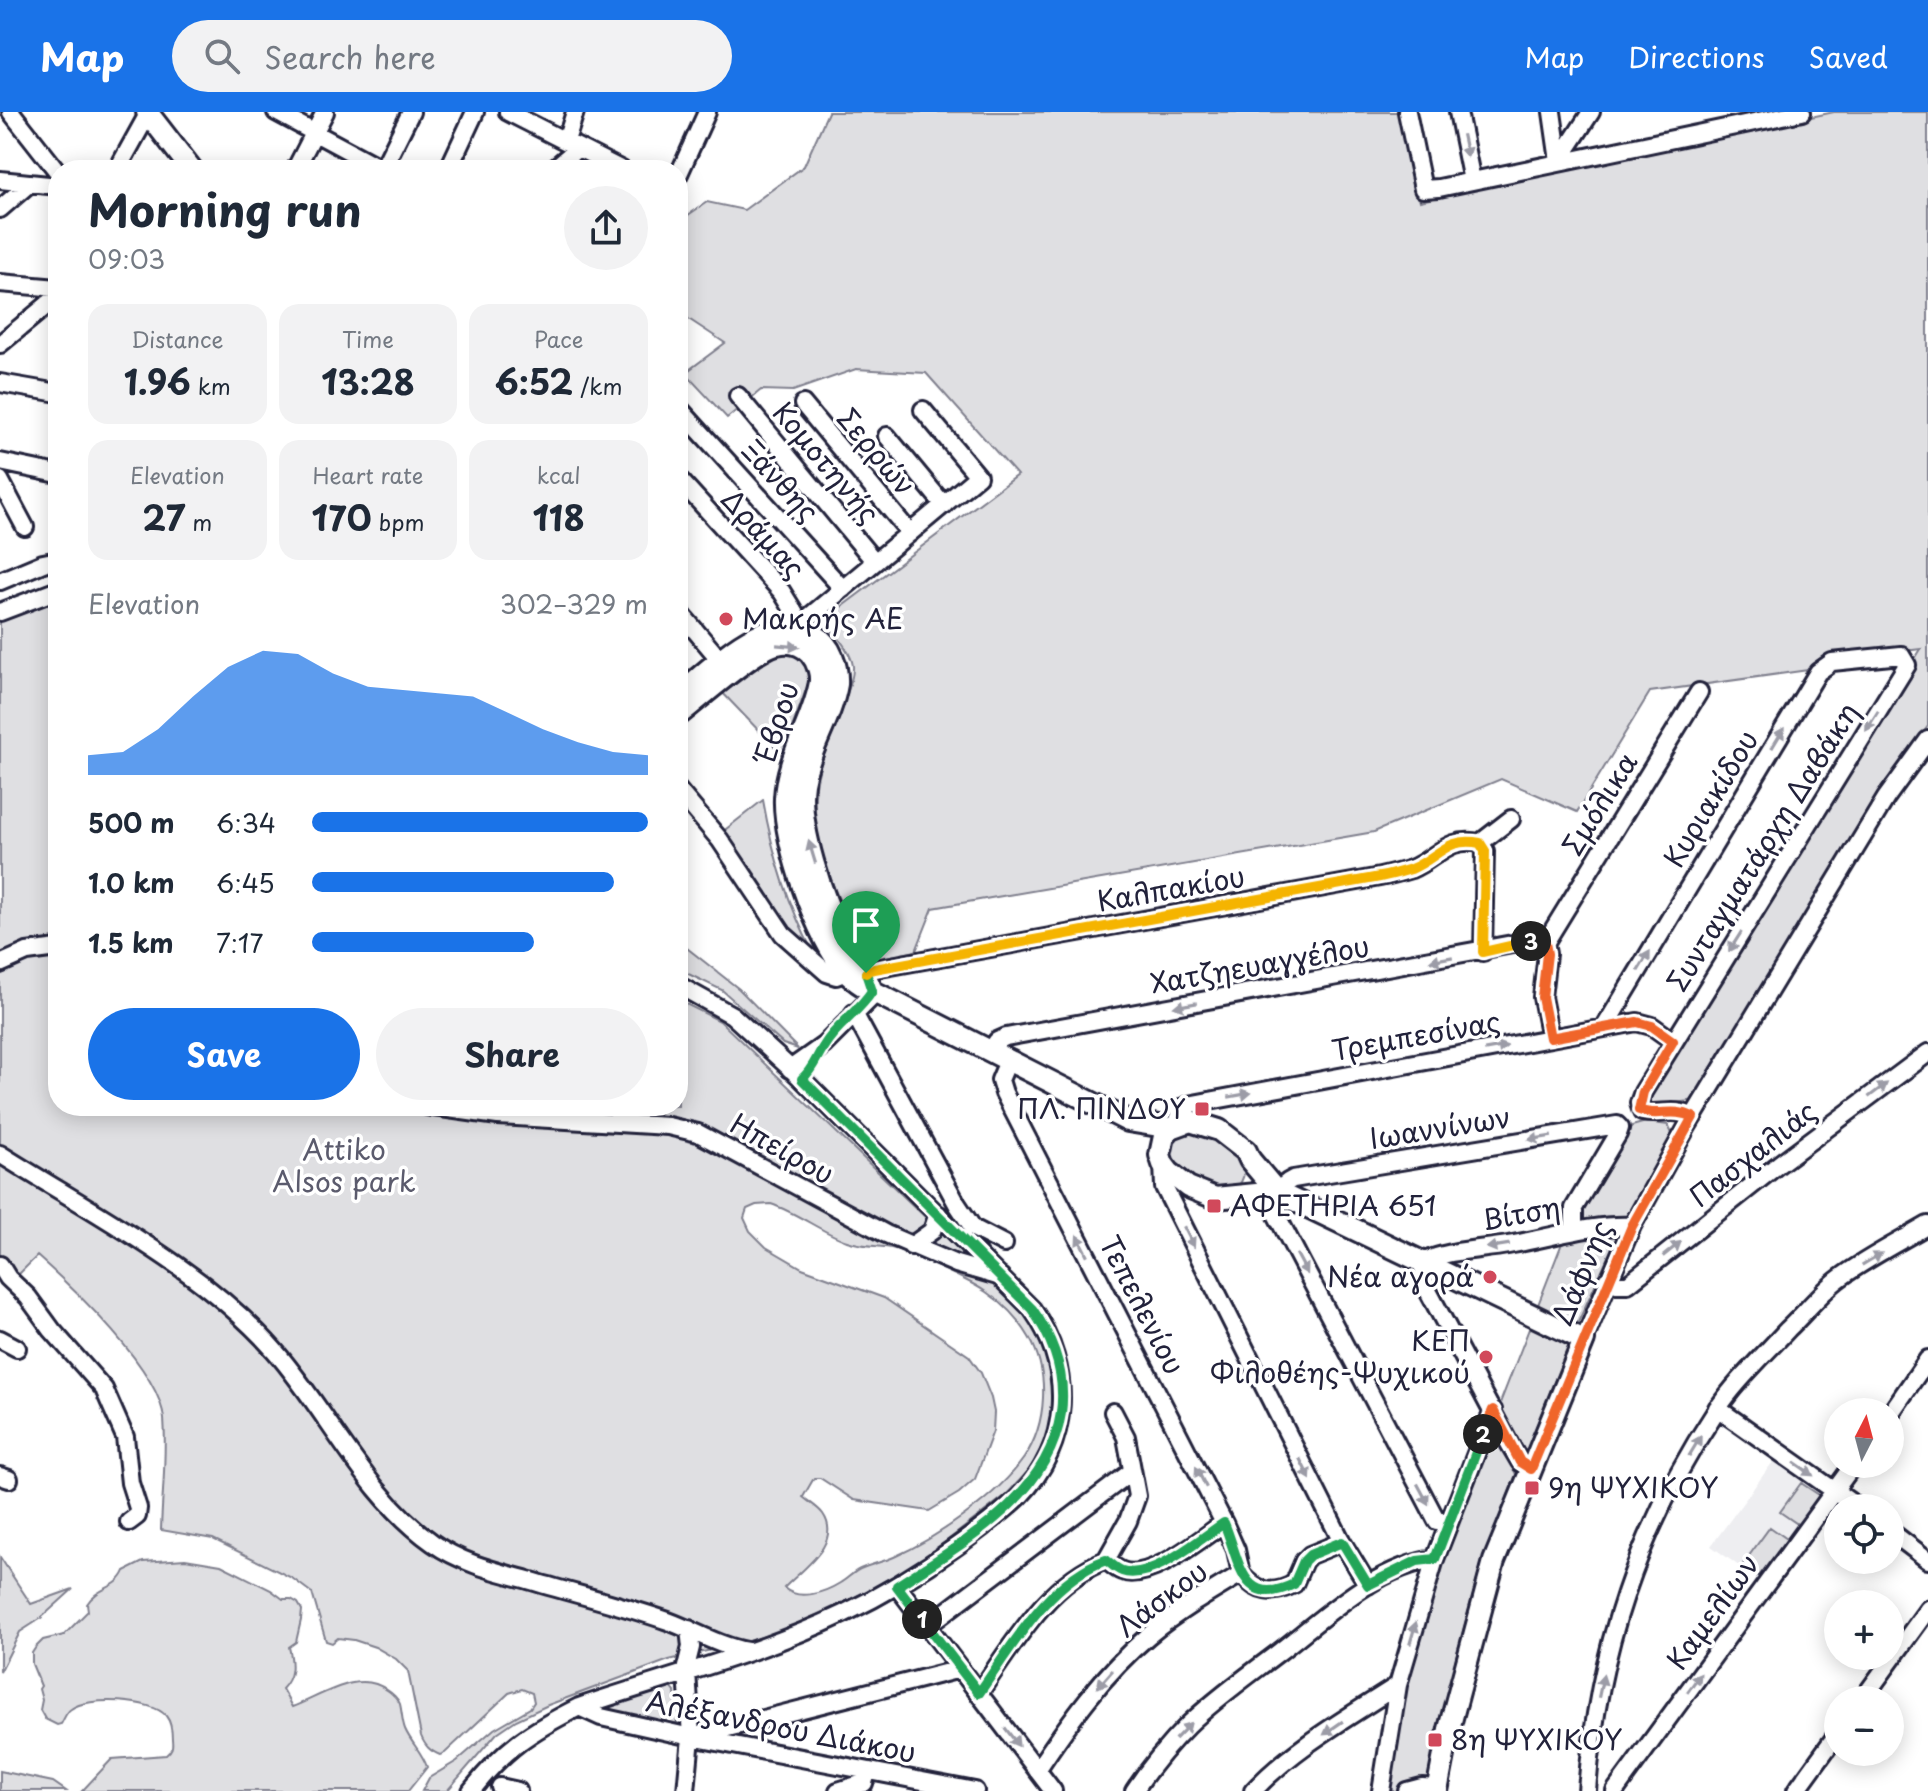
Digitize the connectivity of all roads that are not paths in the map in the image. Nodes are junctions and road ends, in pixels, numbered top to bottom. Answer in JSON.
{"nodes":[{"id":1,"x":11,"y":112,"type":"edge"},
{"id":2,"x":276,"y":112,"type":"edge"},
{"id":3,"x":325,"y":112,"type":"edge"},
{"id":4,"x":411,"y":112,"type":"edge"},
{"id":5,"x":475,"y":112,"type":"edge"},
{"id":6,"x":508,"y":112,"type":"edge"},
{"id":7,"x":575,"y":112,"type":"edge"},
{"id":8,"x":707,"y":112,"type":"edge"},
{"id":9,"x":1407,"y":112,"type":"edge"},
{"id":10,"x":1458,"y":112,"type":"edge"},
{"id":11,"x":1552,"y":112,"type":"edge"},
{"id":12,"x":1591,"y":112,"type":"edge"},
{"id":13,"x":1802,"y":112,"type":"edge"},
{"id":14,"x":153,"y":113,"type":"edge"},
{"id":15,"x":315,"y":132,"type":"junction"},
{"id":16,"x":572,"y":144,"type":"junction"},
{"id":17,"x":49,"y":160,"type":"edge"},
{"id":18,"x":123,"y":160,"type":"edge"},
{"id":19,"x":185,"y":160,"type":"edge"},
{"id":20,"x":198,"y":160,"type":"edge"},
{"id":21,"x":300,"y":160,"type":"edge"},
{"id":22,"x":366,"y":160,"type":"edge"},
{"id":23,"x":387,"y":160,"type":"edge"},
{"id":24,"x":453,"y":160,"type":"edge"},
{"id":25,"x":560,"y":160,"type":"edge"},
{"id":26,"x":603,"y":160,"type":"edge"},
{"id":27,"x":685,"y":160,"type":"edge"},
{"id":28,"x":1559,"y":161,"type":"junction"},
{"id":29,"x":0,"y":180,"type":"edge"},
{"id":30,"x":1472,"y":181,"type":"junction"},
{"id":31,"x":30,"y":183,"type":"junction"},
{"id":32,"x":48,"y":185,"type":"edge"},
{"id":33,"x":0,"y":209,"type":"edge"},
{"id":34,"x":0,"y":283,"type":"edge"},
{"id":35,"x":48,"y":293,"type":"edge"},
{"id":36,"x":48,"y":303,"type":"edge"},
{"id":37,"x":0,"y":344,"type":"edge"},
{"id":38,"x":0,"y":383,"type":"edge"},
{"id":39,"x":48,"y":391,"type":"edge"},
{"id":40,"x":738,"y":396,"type":"dead end"},
{"id":41,"x":803,"y":404,"type":"dead end"},
{"id":42,"x":923,"y":410,"type":"dead end"},
{"id":43,"x":688,"y":418,"type":"edge"},
{"id":44,"x":887,"y":436,"type":"dead end"},
{"id":45,"x":0,"y":462,"type":"edge"},
{"id":46,"x":48,"y":472,"type":"edge"},
{"id":47,"x":0,"y":480,"type":"edge"},
{"id":48,"x":688,"y":489,"type":"edge"},
{"id":49,"x":944,"y":505,"type":"junction"},
{"id":50,"x":25,"y":527,"type":"dead end"},
{"id":51,"x":910,"y":533,"type":"junction"},
{"id":52,"x":48,"y":562,"type":"edge"},
{"id":53,"x":875,"y":562,"type":"junction"},
{"id":54,"x":0,"y":581,"type":"edge"},
{"id":55,"x":843,"y":589,"type":"junction"},
{"id":56,"x":48,"y":594,"type":"edge"},
{"id":57,"x":0,"y":612,"type":"edge"},
{"id":58,"x":688,"y":622,"type":"edge"},
{"id":59,"x":801,"y":623,"type":"junction"},
{"id":60,"x":1901,"y":655,"type":"joint"},
{"id":61,"x":721,"y":661,"type":"junction"},
{"id":62,"x":688,"y":687,"type":"edge"},
{"id":63,"x":1699,"y":692,"type":"dead end"},
{"id":64,"x":688,"y":707,"type":"edge"},
{"id":65,"x":1928,"y":741,"type":"edge"},
{"id":66,"x":688,"y":802,"type":"edge"},
{"id":67,"x":1511,"y":819,"type":"dead end"},
{"id":68,"x":1480,"y":843,"type":"junction"},
{"id":69,"x":1545,"y":943,"type":"junction"},
{"id":70,"x":48,"y":949,"type":"edge"},
{"id":71,"x":1483,"y":952,"type":"junction"},
{"id":72,"x":0,"y":964,"type":"edge"},
{"id":73,"x":865,"y":986,"type":"junction"},
{"id":74,"x":1626,"y":990,"type":"junction"},
{"id":75,"x":688,"y":991,"type":"edge"},
{"id":76,"x":854,"y":1013,"type":"junction"},
{"id":77,"x":1637,"y":1022,"type":"junction"},
{"id":78,"x":1604,"y":1028,"type":"junction"},
{"id":79,"x":1550,"y":1038,"type":"junction"},
{"id":80,"x":1673,"y":1041,"type":"junction"},
{"id":81,"x":990,"y":1051,"type":"junction"},
{"id":82,"x":1928,"y":1053,"type":"edge"},
{"id":83,"x":1008,"y":1061,"type":"junction"},
{"id":84,"x":796,"y":1074,"type":"junction"},
{"id":85,"x":498,"y":1116,"type":"edge"},
{"id":86,"x":1693,"y":1117,"type":"junction"},
{"id":87,"x":1128,"y":1121,"type":"junction"},
{"id":88,"x":1175,"y":1125,"type":"junction"},
{"id":89,"x":0,"y":1154,"type":"edge"},
{"id":90,"x":1162,"y":1160,"type":"junction"},
{"id":91,"x":1250,"y":1160,"type":"junction"},
{"id":92,"x":1277,"y":1192,"type":"junction"},
{"id":93,"x":1236,"y":1195,"type":"junction"},
{"id":94,"x":938,"y":1214,"type":"junction"},
{"id":95,"x":1928,"y":1225,"type":"edge"},
{"id":96,"x":1632,"y":1226,"type":"junction"},
{"id":97,"x":1574,"y":1231,"type":"junction"},
{"id":98,"x":1004,"y":1244,"type":"dead end"},
{"id":99,"x":911,"y":1246,"type":"junction"},
{"id":100,"x":1422,"y":1262,"type":"junction"},
{"id":101,"x":0,"y":1265,"type":"edge"},
{"id":102,"x":1003,"y":1278,"type":"junction"},
{"id":103,"x":1607,"y":1280,"type":"junction"},
{"id":104,"x":0,"y":1339,"type":"edge"},
{"id":105,"x":1584,"y":1340,"type":"junction"},
{"id":106,"x":17,"y":1348,"type":"dead end"},
{"id":107,"x":1928,"y":1359,"type":"edge"},
{"id":108,"x":1901,"y":1398,"type":"edge"},
{"id":109,"x":1717,"y":1408,"type":"junction"},
{"id":110,"x":1493,"y":1410,"type":"junction"},
{"id":111,"x":1113,"y":1412,"type":"dead end"},
{"id":112,"x":1531,"y":1469,"type":"junction"},
{"id":113,"x":1131,"y":1472,"type":"junction"},
{"id":114,"x":1844,"y":1478,"type":"edge"},
{"id":115,"x":1835,"y":1490,"type":"junction"},
{"id":116,"x":1840,"y":1494,"type":"edge"},
{"id":117,"x":1448,"y":1521,"type":"junction"},
{"id":118,"x":129,"y":1522,"type":"dead end"},
{"id":119,"x":1224,"y":1523,"type":"junction"},
{"id":120,"x":1342,"y":1542,"type":"junction"},
{"id":121,"x":1904,"y":1542,"type":"edge"},
{"id":122,"x":1435,"y":1559,"type":"junction"},
{"id":123,"x":1106,"y":1560,"type":"junction"},
{"id":124,"x":1928,"y":1560,"type":"edge"},
{"id":125,"x":1241,"y":1574,"type":"junction"},
{"id":126,"x":1368,"y":1585,"type":"junction"},
{"id":127,"x":897,"y":1586,"type":"junction"},
{"id":128,"x":1928,"y":1609,"type":"edge"},
{"id":129,"x":927,"y":1626,"type":"junction"},
{"id":130,"x":689,"y":1629,"type":"junction"},
{"id":131,"x":747,"y":1651,"type":"junction"},
{"id":132,"x":960,"y":1669,"type":"junction"},
{"id":133,"x":686,"y":1671,"type":"junction"},
{"id":134,"x":1398,"y":1685,"type":"junction"},
{"id":135,"x":1872,"y":1686,"type":"edge"},
{"id":136,"x":979,"y":1693,"type":"junction"},
{"id":137,"x":579,"y":1707,"type":"junction"},
{"id":138,"x":691,"y":1737,"type":"junction"},
{"id":139,"x":1824,"y":1752,"type":"edge"},
{"id":140,"x":1037,"y":1770,"type":"junction"},
{"id":141,"x":867,"y":1772,"type":"junction"},
{"id":142,"x":500,"y":1787,"type":"dead end"},
{"id":143,"x":943,"y":1788,"type":"edge"},
{"id":144,"x":1437,"y":1790,"type":"edge"},
{"id":145,"x":471,"y":1791,"type":"edge"},
{"id":146,"x":518,"y":1791,"type":"edge"},
{"id":147,"x":686,"y":1791,"type":"edge"},
{"id":148,"x":838,"y":1791,"type":"edge"},
{"id":149,"x":975,"y":1791,"type":"edge"},
{"id":150,"x":1053,"y":1791,"type":"edge"},
{"id":151,"x":1134,"y":1791,"type":"edge"},
{"id":152,"x":1253,"y":1791,"type":"edge"},
{"id":153,"x":1381,"y":1791,"type":"edge"},
{"id":154,"x":1407,"y":1791,"type":"edge"},
{"id":155,"x":1587,"y":1791,"type":"edge"},
{"id":156,"x":1615,"y":1791,"type":"edge"},
{"id":157,"x":1796,"y":1791,"type":"edge"}],
"edges":[{"from":1,"to":17,"type":"street"},
{"from":2,"to":15,"type":"street"},
{"from":3,"to":15,"type":"street"},
{"from":4,"to":23,"type":"street"},
{"from":5,"to":24,"type":"street"},
{"from":6,"to":16,"type":"street"},
{"from":7,"to":16,"type":"street"},
{"from":8,"to":27,"type":"street"},
{"from":9,"to":30,"type":"street"},
{"from":10,"to":30,"type":"street","one_way":true},
{"from":11,"to":28,"type":"street"},
{"from":12,"to":28,"type":"street"},
{"from":13,"to":28,"type":"street"},
{"from":14,"to":18,"type":"street"},
{"from":14,"to":19,"type":"main road"},
{"from":14,"to":20,"type":"main road"},
{"from":15,"to":21,"type":"street"},
{"from":15,"to":22,"type":"street"},
{"from":16,"to":25,"type":"street"},
{"from":16,"to":26,"type":"street"},
{"from":28,"to":30,"type":"street"},
{"from":29,"to":31,"type":"street"},
{"from":31,"to":32,"type":"street"},
{"from":31,"to":33,"type":"street"},
{"from":34,"to":35,"type":"street"},
{"from":36,"to":37,"type":"street"},
{"from":38,"to":39,"type":"street"},
{"from":40,"to":53,"type":"street","name":"Κομοτηνής"},
{"from":41,"to":51,"type":"street","name":"Σερρών"},
{"from":42,"to":49,"type":"street"},
{"from":43,"to":55,"type":"street","name":"Ξάνθης"},
{"from":44,"to":49,"type":"street"},
{"from":45,"to":46,"type":"street"},
{"from":47,"to":50,"type":"street"},
{"from":48,"to":59,"type":"street","name":"Δράμας"},
{"from":49,"to":51,"type":"street"},
{"from":51,"to":53,"type":"street"},
{"from":52,"to":54,"type":"street"},
{"from":53,"to":55,"type":"street"},
{"from":55,"to":59,"type":"street"},
{"from":56,"to":57,"type":"street"},
{"from":58,"to":61,"type":"street"},
{"from":59,"to":61,"type":"main road"},
{"from":73,"to":59,"type":"main road","name":"Έβρου","one_way":true},
{"from":74,"to":60,"type":"street","name":"Κυριακίδου","one_way":true},
{"from":60,"to":80,"type":"street","name":"Συνταγματάρχη Δαβάκη","one_way":true},
{"from":61,"to":62,"type":"main road"},
{"from":63,"to":69,"type":"street","name":"Σμόλικα"},
{"from":64,"to":73,"type":"main road","name":"Έβρου","one_way":true},
{"from":65,"to":86,"type":"street","name":"Δάφνης"},
{"from":66,"to":73,"type":"street"},
{"from":67,"to":68,"type":"street"},
{"from":68,"to":71,"type":"street"},
{"from":68,"to":73,"type":"street","name":"Καλπακίου"},
{"from":69,"to":71,"type":"street","name":"Χατζηευαγγέλου"},
{"from":69,"to":79,"type":"street"},
{"from":70,"to":72,"type":"street"},
{"from":71,"to":81,"type":"street","name":"Χατζηευαγγέλου","one_way":true},
{"from":73,"to":76,"type":"street"},
{"from":73,"to":81,"type":"main road"},
{"from":74,"to":77,"type":"street"},
{"from":74,"to":78,"type":"street","name":"Κυριακίδου"},
{"from":75,"to":84,"type":"street"},
{"from":76,"to":84,"type":"street"},
{"from":76,"to":98,"type":"street"},
{"from":77,"to":78,"type":"street","name":"Τρεμπεσίνας"},
{"from":77,"to":80,"type":"street"},
{"from":78,"to":79,"type":"street","name":"Τρεμπεσίνας"},
{"from":88,"to":79,"type":"street","name":"Τρεμπεσίνας","one_way":true},
{"from":80,"to":86,"type":"street","name":"Συνταγματάρχη Δαβάκη"},
{"from":81,"to":83,"type":"main road"},
{"from":103,"to":82,"type":"street","name":"Πασχαλιάς","one_way":true},
{"from":83,"to":87,"type":"main road"},
{"from":119,"to":83,"type":"street","name":"Τεπελενίου","one_way":true},
{"from":84,"to":94,"type":"street"},
{"from":85,"to":99,"type":"street","name":"Ηπείρου"},
{"from":86,"to":96,"type":"street","name":"Δάφνης"},
{"from":87,"to":88,"type":"main road"},
{"from":87,"to":90,"type":"main road"},
{"from":88,"to":90,"type":"main road"},
{"from":88,"to":91,"type":"main road"},
{"from":89,"to":130,"type":"street"},
{"from":90,"to":93,"type":"main road"},
{"from":90,"to":120,"type":"street","one_way":true},
{"from":91,"to":92,"type":"main road"},
{"from":91,"to":93,"type":"main road"},
{"from":92,"to":93,"type":"main road"},
{"from":97,"to":92,"type":"street","name":"Ιωαννίνων","one_way":true},
{"from":92,"to":100,"type":"main road"},
{"from":92,"to":117,"type":"street","one_way":true},
{"from":94,"to":99,"type":"street"},
{"from":94,"to":102,"type":"street"},
{"from":109,"to":95,"type":"street","one_way":true},
{"from":96,"to":97,"type":"street","name":"Βίτση"},
{"from":96,"to":103,"type":"street","name":"Δάφνης"},
{"from":97,"to":100,"type":"street","name":"Βίτση","one_way":true},
{"from":99,"to":102,"type":"street","name":"Ηπείρου"},
{"from":100,"to":105,"type":"main road"},
{"from":100,"to":110,"type":"street"},
{"from":101,"to":118,"type":"street"},
{"from":102,"to":127,"type":"street"},
{"from":103,"to":105,"type":"street","name":"Δάφνης"},
{"from":104,"to":106,"type":"street"},
{"from":105,"to":112,"type":"main road","name":"Δάφνης"},
{"from":107,"to":108,"type":"street"},
{"from":109,"to":115,"type":"street","one_way":true},
{"from":155,"to":109,"type":"street","one_way":true},
{"from":110,"to":112,"type":"street"},
{"from":110,"to":117,"type":"street"},
{"from":111,"to":113,"type":"street"},
{"from":112,"to":144,"type":"main road","name":"Δάφνης"},
{"from":113,"to":123,"type":"street"},
{"from":113,"to":129,"type":"street"},
{"from":114,"to":115,"type":"street","name":"Καμελίων"},
{"from":115,"to":116,"type":"street"},
{"from":156,"to":115,"type":"street","name":"Καμελίων","one_way":true},
{"from":117,"to":122,"type":"street"},
{"from":119,"to":123,"type":"street"},
{"from":119,"to":125,"type":"street","name":"Τεπελενίου"},
{"from":120,"to":125,"type":"street","name":"Λάσκου"},
{"from":120,"to":126,"type":"street"},
{"from":121,"to":124,"type":"street"},
{"from":122,"to":126,"type":"street"},
{"from":134,"to":122,"type":"street","one_way":true},
{"from":123,"to":136,"type":"street"},
{"from":125,"to":140,"type":"street","name":"Λάσκου","one_way":true},
{"from":151,"to":126,"type":"street","one_way":true},
{"from":127,"to":129,"type":"street"},
{"from":127,"to":131,"type":"street"},
{"from":128,"to":135,"type":"street"},
{"from":129,"to":132,"type":"street"},
{"from":130,"to":131,"type":"street"},
{"from":130,"to":133,"type":"street"},
{"from":131,"to":133,"type":"street"},
{"from":132,"to":136,"type":"street"},
{"from":132,"to":138,"type":"street"},
{"from":133,"to":137,"type":"street"},
{"from":133,"to":138,"type":"street"},
{"from":134,"to":152,"type":"street","one_way":true},
{"from":134,"to":153,"type":"street"},
{"from":136,"to":140,"type":"street","one_way":true},
{"from":137,"to":138,"type":"street","name":"Αλέξανδρου Διάκου"},
{"from":137,"to":145,"type":"street"},
{"from":138,"to":141,"type":"street","name":"Αλέξανδρου Διάκου"},
{"from":138,"to":147,"type":"street"},
{"from":139,"to":157,"type":"street"},
{"from":140,"to":150,"type":"street"},
{"from":141,"to":143,"type":"street","name":"Αλέξανδρου Διάκου"},
{"from":141,"to":148,"type":"street"},
{"from":142,"to":146,"type":"street"},
{"from":143,"to":149,"type":"street","name":"Αλέξανδρου Διάκου"},
{"from":144,"to":154,"type":"street"}]}
